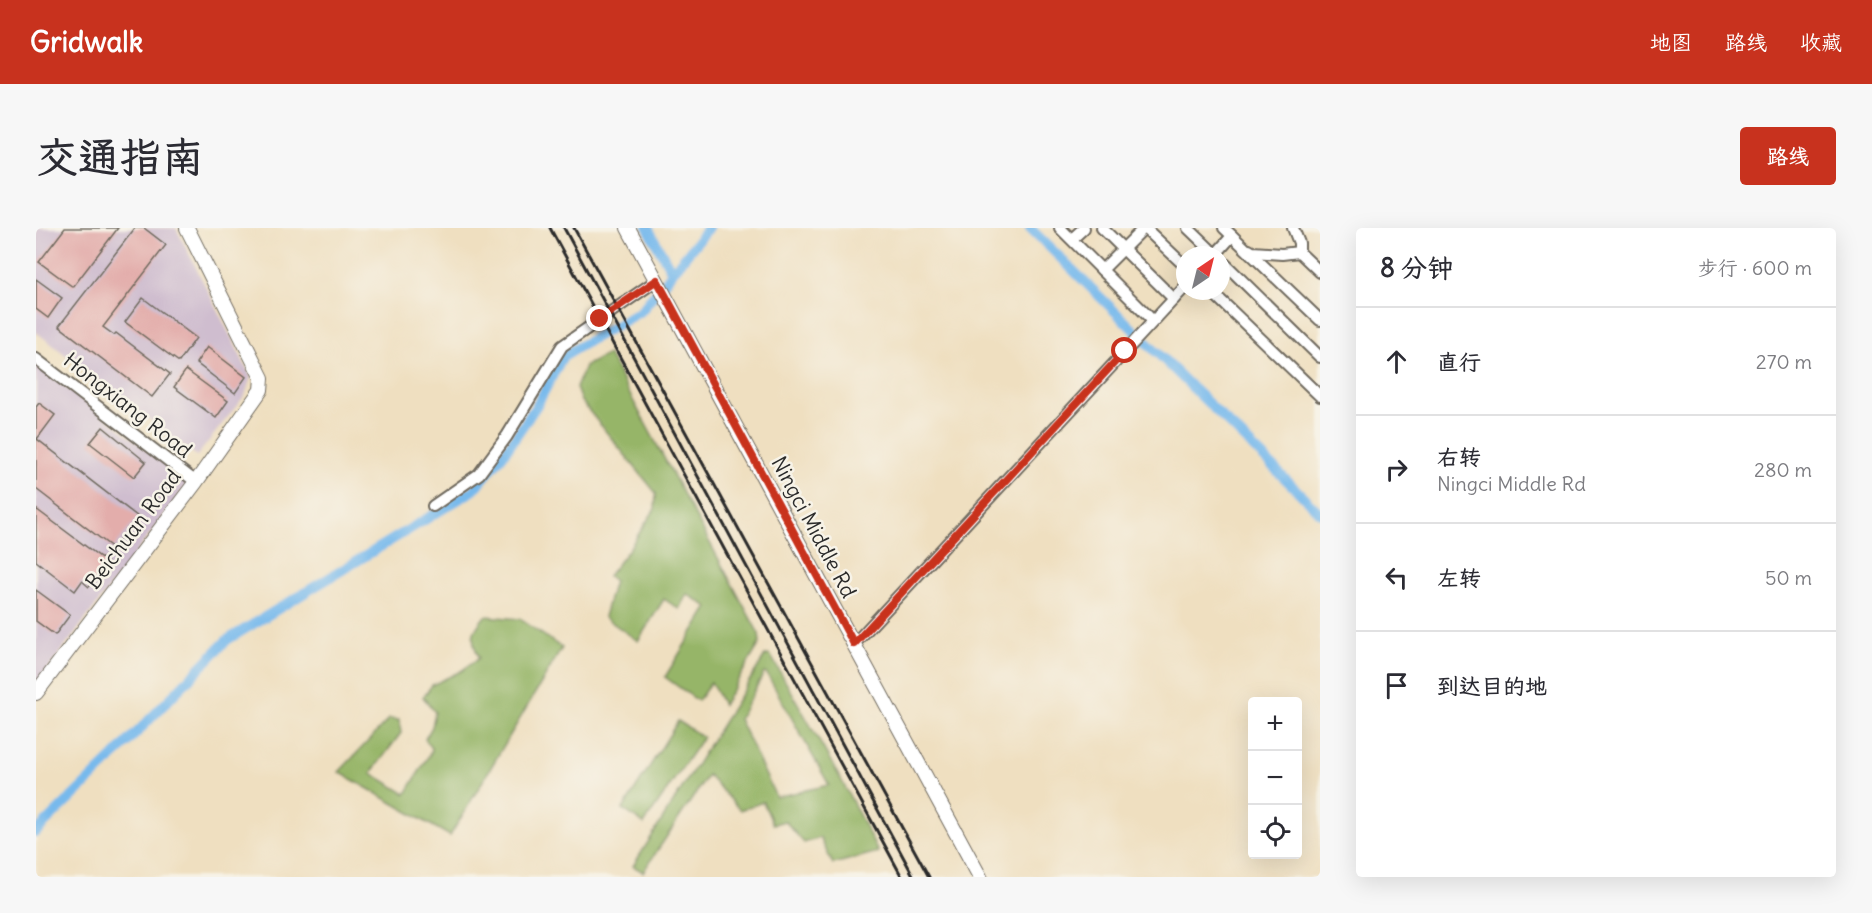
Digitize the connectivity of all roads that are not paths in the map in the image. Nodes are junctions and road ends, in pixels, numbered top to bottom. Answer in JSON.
{"nodes":[{"id":1,"x":187,"y":228,"type":"edge"},
{"id":2,"x":628,"y":228,"type":"edge"},
{"id":3,"x":1060,"y":228,"type":"edge"},
{"id":4,"x":1084,"y":228,"type":"edge"},
{"id":5,"x":1102,"y":228,"type":"edge"},
{"id":6,"x":1145,"y":228,"type":"edge"},
{"id":7,"x":1188,"y":228,"type":"edge"},
{"id":8,"x":1293,"y":228,"type":"edge"},
{"id":9,"x":1229,"y":231,"type":"edge"},
{"id":10,"x":1072,"y":239,"type":"junction"},
{"id":11,"x":1206,"y":246,"type":"edge"},
{"id":12,"x":1220,"y":246,"type":"edge"},
{"id":13,"x":1123,"y":249,"type":"junction"},
{"id":14,"x":1299,"y":252,"type":"junction"},
{"id":15,"x":1176,"y":257,"type":"edge"},
{"id":16,"x":1230,"y":269,"type":"edge"},
{"id":17,"x":1102,"y":270,"type":"junction"},
{"id":18,"x":1320,"y":272,"type":"edge"},
{"id":19,"x":657,"y":280,"type":"junction"},
{"id":20,"x":1174,"y":299,"type":"joint"},
{"id":21,"x":1221,"y":300,"type":"edge"},
{"id":22,"x":1320,"y":320,"type":"edge"},
{"id":23,"x":1153,"y":322,"type":"junction"},
{"id":24,"x":1320,"y":357,"type":"edge"},
{"id":25,"x":36,"y":358,"type":"edge"},
{"id":26,"x":1316,"y":384,"type":"edge"},
{"id":27,"x":1320,"y":396,"type":"edge"},
{"id":28,"x":196,"y":482,"type":"junction"},
{"id":29,"x":433,"y":506,"type":"dead end"},
{"id":30,"x":854,"y":644,"type":"junction"},
{"id":31,"x":36,"y":693,"type":"edge"},
{"id":32,"x":980,"y":877,"type":"edge"}],
"edges":[{"from":1,"to":28,"type":"main road","name":"Beichuan Road"},
{"from":2,"to":19,"type":"main road","name":"Ningci Middle Rd"},
{"from":3,"to":10,"type":"street"},
{"from":4,"to":10,"type":"street"},
{"from":5,"to":13,"type":"street"},
{"from":6,"to":13,"type":"street"},
{"from":6,"to":15,"type":"street"},
{"from":7,"to":11,"type":"street"},
{"from":8,"to":14,"type":"street"},
{"from":9,"to":12,"type":"street"},
{"from":9,"to":14,"type":"street"},
{"from":9,"to":22,"type":"street"},
{"from":10,"to":17,"type":"street"},
{"from":13,"to":17,"type":"street"},
{"from":13,"to":20,"type":"street"},
{"from":14,"to":18,"type":"street"},
{"from":16,"to":24,"type":"street"},
{"from":17,"to":23,"type":"street"},
{"from":19,"to":29,"type":"street"},
{"from":19,"to":30,"type":"main road","name":"Ningci Middle Rd"},
{"from":20,"to":23,"type":"street"},
{"from":21,"to":26,"type":"street"},
{"from":23,"to":30,"type":"street"},
{"from":25,"to":28,"type":"street","name":"Hongxiang Road"},
{"from":26,"to":27,"type":"street"},
{"from":28,"to":31,"type":"main road","name":"Beichuan Road"},
{"from":30,"to":32,"type":"main road","name":"Ningci Middle Rd"}]}
